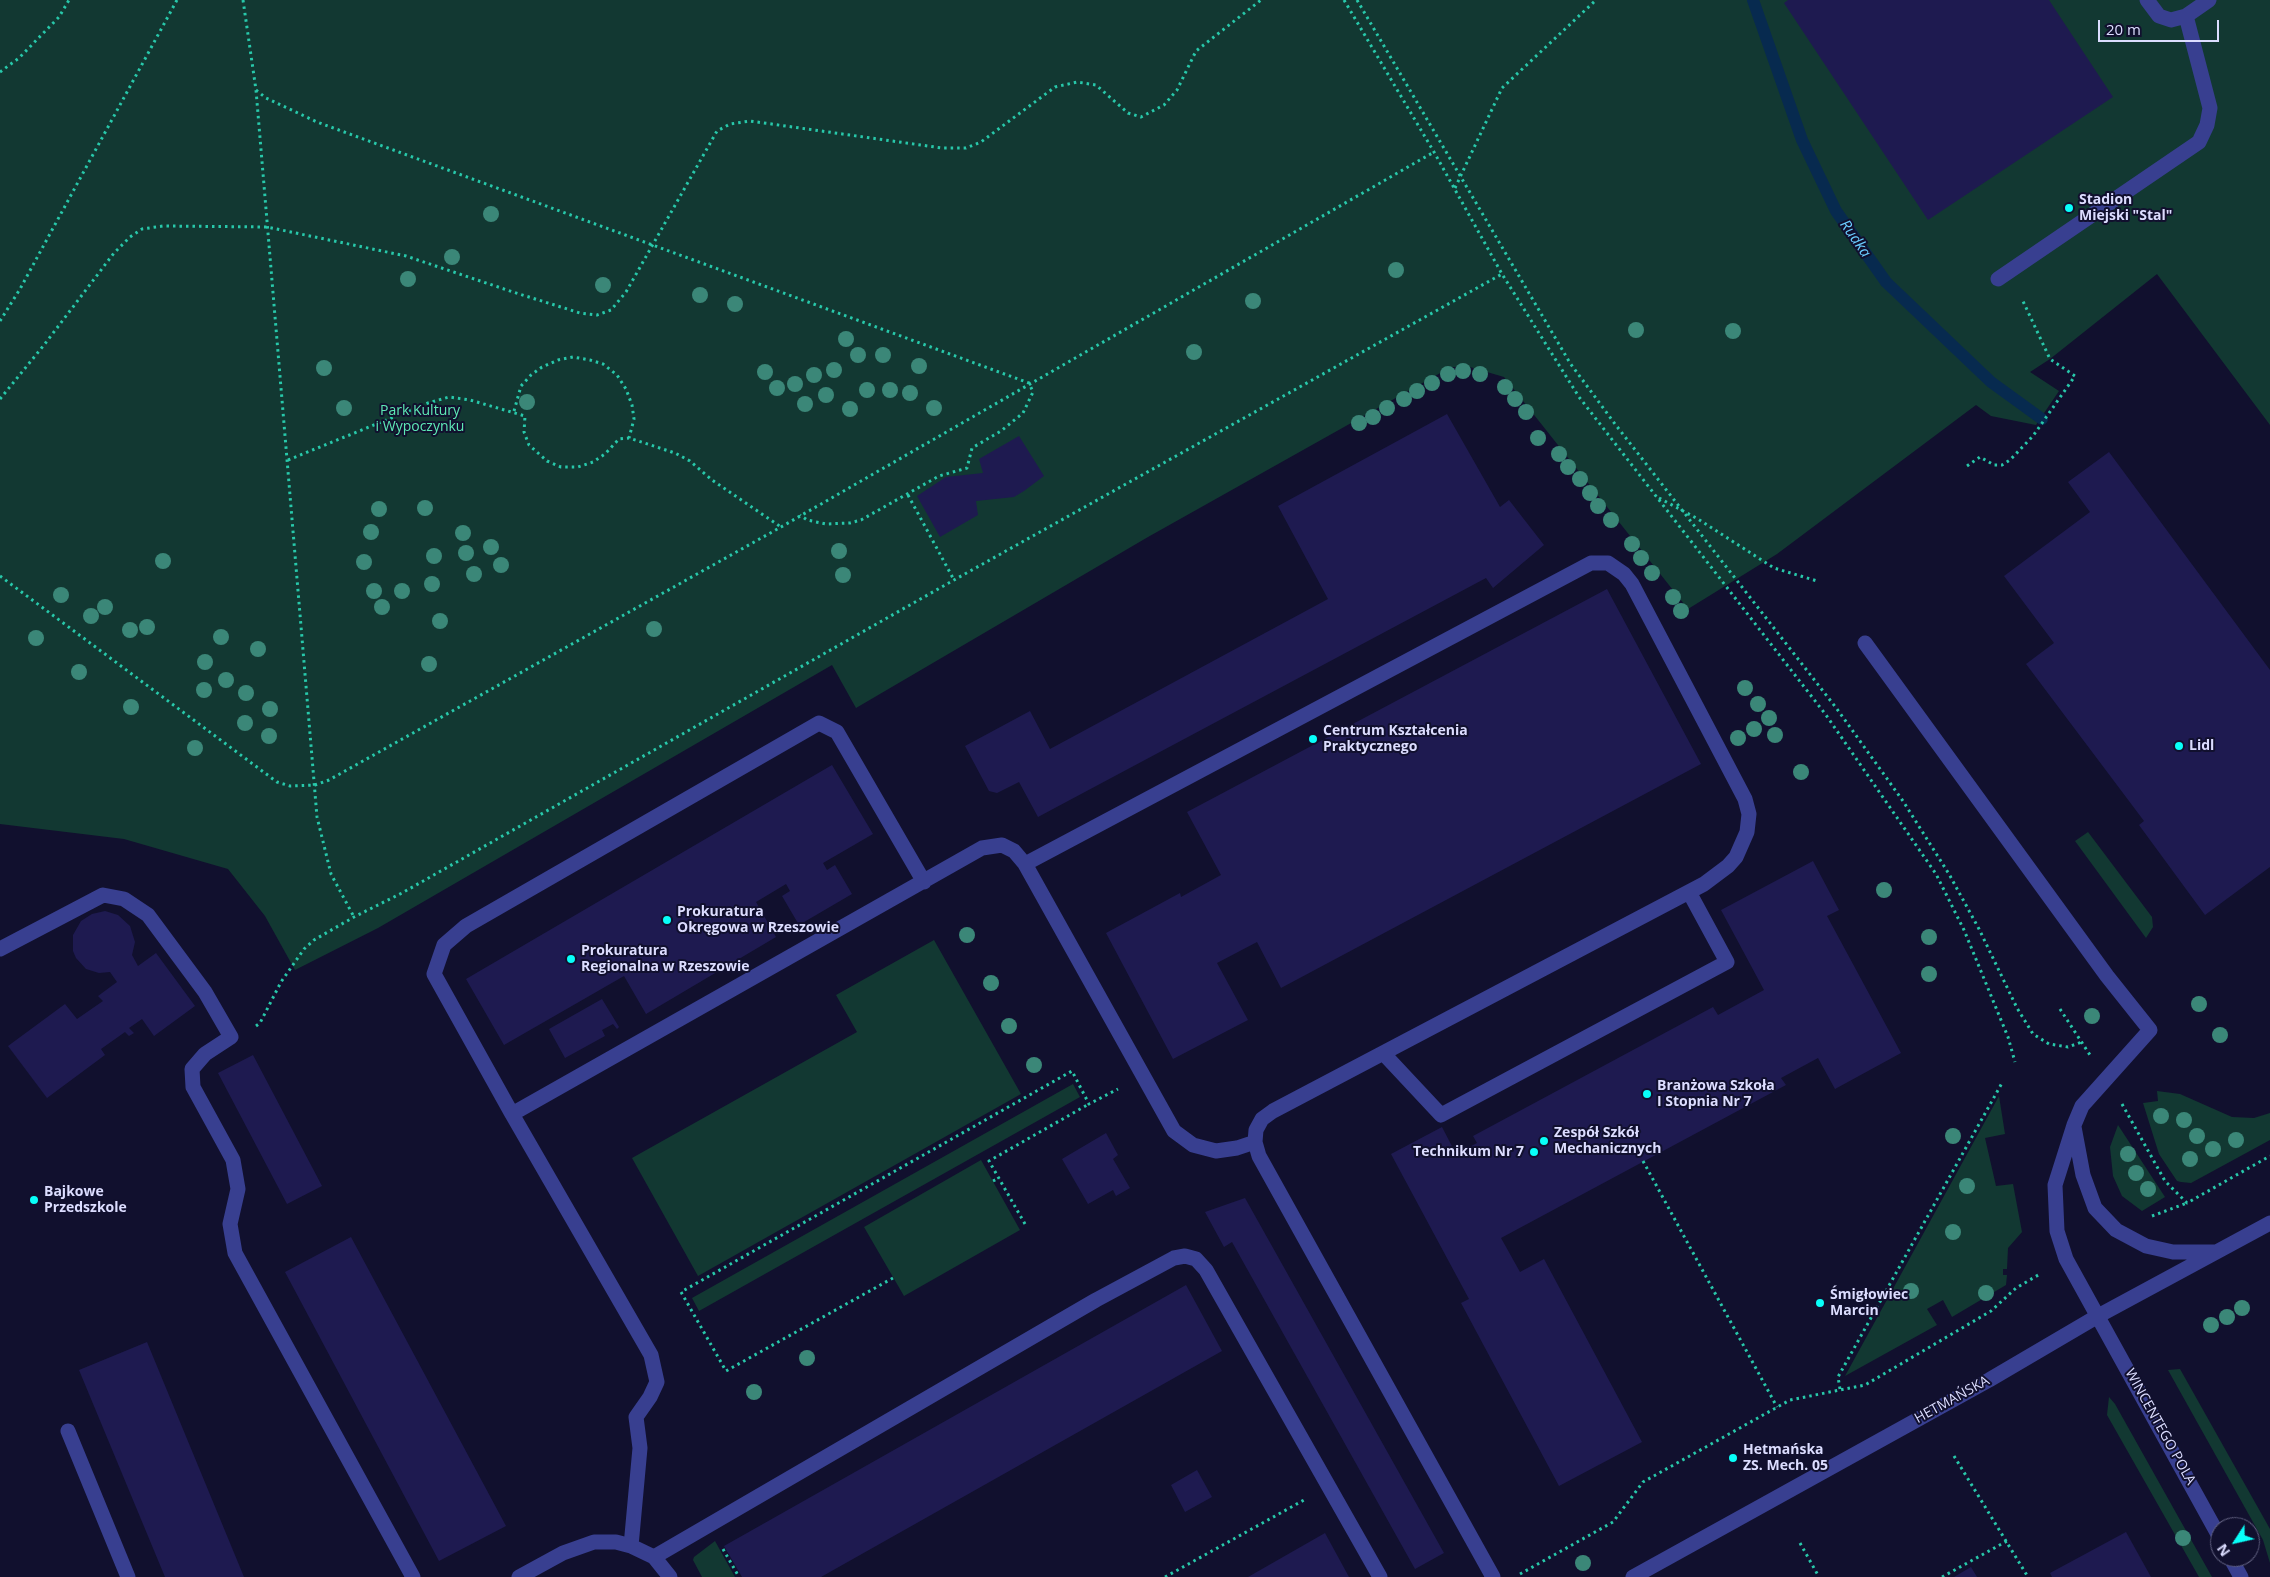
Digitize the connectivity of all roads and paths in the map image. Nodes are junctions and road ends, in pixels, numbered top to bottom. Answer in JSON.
{"nodes":[{"id":1,"x":69,"y":0,"type":"edge"},
{"id":2,"x":177,"y":0,"type":"edge"},
{"id":3,"x":243,"y":0,"type":"edge"},
{"id":4,"x":1261,"y":0,"type":"edge"},
{"id":5,"x":1344,"y":0,"type":"edge"},
{"id":6,"x":1357,"y":0,"type":"edge"},
{"id":7,"x":1596,"y":0,"type":"edge"},
{"id":8,"x":2147,"y":0,"type":"edge"},
{"id":9,"x":2209,"y":0,"type":"edge"},
{"id":10,"x":2186,"y":16,"type":"junction"},
{"id":11,"x":0,"y":72,"type":"edge"},
{"id":12,"x":256,"y":90,"type":"junction"},
{"id":13,"x":1434,"y":152,"type":"junction"},
{"id":14,"x":1460,"y":176,"type":"junction"},
{"id":15,"x":1454,"y":188,"type":"junction"},
{"id":16,"x":267,"y":227,"type":"junction"},
{"id":17,"x":653,"y":246,"type":"junction"},
{"id":18,"x":1502,"y":274,"type":"junction"},
{"id":19,"x":2003,"y":275,"type":"joint"},
{"id":20,"x":0,"y":321,"type":"edge"},
{"id":21,"x":1029,"y":384,"type":"junction"},
{"id":22,"x":0,"y":399,"type":"edge"},
{"id":23,"x":514,"y":411,"type":"junction"},
{"id":24,"x":629,"y":438,"type":"junction"},
{"id":25,"x":288,"y":460,"type":"junction"},
{"id":26,"x":1967,"y":466,"type":"dead end"},
{"id":27,"x":908,"y":495,"type":"junction"},
{"id":28,"x":1658,"y":498,"type":"junction"},
{"id":29,"x":1682,"y":510,"type":"junction"},
{"id":30,"x":800,"y":515,"type":"junction"},
{"id":31,"x":781,"y":527,"type":"junction"},
{"id":32,"x":0,"y":576,"type":"edge"},
{"id":33,"x":954,"y":580,"type":"junction"},
{"id":34,"x":1817,"y":581,"type":"dead end"},
{"id":35,"x":1865,"y":643,"type":"dead end"},
{"id":36,"x":315,"y":785,"type":"junction"},
{"id":37,"x":1025,"y":864,"type":"junction"},
{"id":38,"x":924,"y":882,"type":"junction"},
{"id":39,"x":1689,"y":892,"type":"junction"},
{"id":40,"x":354,"y":917,"type":"junction"},
{"id":41,"x":0,"y":948,"type":"edge"},
{"id":42,"x":2060,"y":1009,"type":"dead end"},
{"id":43,"x":231,"y":1037,"type":"junction"},
{"id":44,"x":1384,"y":1054,"type":"junction"},
{"id":45,"x":2015,"y":1062,"type":"dead end"},
{"id":46,"x":1142,"y":1075,"type":"junction"},
{"id":47,"x":2002,"y":1083,"type":"dead end"},
{"id":48,"x":1089,"y":1104,"type":"junction"},
{"id":49,"x":2122,"y":1104,"type":"dead end"},
{"id":50,"x":512,"y":1114,"type":"junction"},
{"id":51,"x":2074,"y":1125,"type":"junction"},
{"id":52,"x":941,"y":1139,"type":"dead end"},
{"id":53,"x":1255,"y":1142,"type":"junction"},
{"id":54,"x":944,"y":1143,"type":"junction"},
{"id":55,"x":2270,"y":1156,"type":"edge"},
{"id":56,"x":1643,"y":1161,"type":"dead end"},
{"id":57,"x":875,"y":1176,"type":"dead end"},
{"id":58,"x":999,"y":1178,"type":"junction"},
{"id":59,"x":878,"y":1181,"type":"junction"},
{"id":60,"x":993,"y":1181,"type":"dead end"},
{"id":61,"x":2187,"y":1203,"type":"junction"},
{"id":62,"x":2144,"y":1217,"type":"dead end"},
{"id":63,"x":2270,"y":1223,"type":"edge"},
{"id":64,"x":1025,"y":1224,"type":"dead end"},
{"id":65,"x":2216,"y":1252,"type":"junction"},
{"id":66,"x":893,"y":1278,"type":"dead end"},
{"id":67,"x":2033,"y":1278,"type":"dead end"},
{"id":68,"x":2098,"y":1316,"type":"junction"},
{"id":69,"x":1840,"y":1389,"type":"junction"},
{"id":70,"x":1777,"y":1408,"type":"junction"},
{"id":71,"x":68,"y":1431,"type":"dead end"},
{"id":72,"x":1954,"y":1456,"type":"dead end"},
{"id":73,"x":1329,"y":1486,"type":"junction"},
{"id":74,"x":2210,"y":1520,"type":"edge"},
{"id":75,"x":2007,"y":1541,"type":"junction"},
{"id":76,"x":1800,"y":1543,"type":"dead end"},
{"id":77,"x":631,"y":1546,"type":"junction"},
{"id":78,"x":654,"y":1557,"type":"junction"},
{"id":79,"x":128,"y":1577,"type":"edge"},
{"id":80,"x":413,"y":1577,"type":"edge"},
{"id":81,"x":519,"y":1577,"type":"edge"},
{"id":82,"x":670,"y":1577,"type":"edge"},
{"id":83,"x":1165,"y":1577,"type":"edge"},
{"id":84,"x":1380,"y":1577,"type":"edge"},
{"id":85,"x":1493,"y":1577,"type":"edge"},
{"id":86,"x":1516,"y":1577,"type":"edge"},
{"id":87,"x":1633,"y":1577,"type":"edge"},
{"id":88,"x":1819,"y":1577,"type":"edge"},
{"id":89,"x":1942,"y":1577,"type":"edge"},
{"id":90,"x":2028,"y":1577,"type":"edge"}],
"edges":[{"from":1,"to":11,"type":"path"},
{"from":2,"to":20,"type":"path"},
{"from":3,"to":12,"type":"path"},
{"from":4,"to":17,"type":"path"},
{"from":5,"to":13,"type":"path"},
{"from":6,"to":14,"type":"path"},
{"from":7,"to":14,"type":"path"},
{"from":8,"to":10,"type":"street"},
{"from":9,"to":10,"type":"street"},
{"from":10,"to":19,"type":"street"},
{"from":12,"to":16,"type":"path"},
{"from":12,"to":17,"type":"path"},
{"from":13,"to":15,"type":"path"},
{"from":13,"to":21,"type":"path"},
{"from":14,"to":15,"type":"path"},
{"from":14,"to":29,"type":"path"},
{"from":15,"to":18,"type":"path"},
{"from":16,"to":17,"type":"path"},
{"from":16,"to":22,"type":"path"},
{"from":16,"to":25,"type":"path"},
{"from":17,"to":21,"type":"path"},
{"from":18,"to":28,"type":"path"},
{"from":18,"to":33,"type":"path"},
{"from":19,"to":26,"type":"path"},
{"from":21,"to":27,"type":"path"},
{"from":21,"to":30,"type":"path"},
{"from":23,"to":24,"type":"path"},
{"from":23,"to":24,"type":"path"},
{"from":23,"to":25,"type":"path"},
{"from":24,"to":31,"type":"path"},
{"from":25,"to":36,"type":"path"},
{"from":27,"to":30,"type":"path"},
{"from":27,"to":33,"type":"path"},
{"from":28,"to":29,"type":"path"},
{"from":28,"to":45,"type":"path"},
{"from":29,"to":34,"type":"path"},
{"from":29,"to":42,"type":"path"},
{"from":30,"to":31,"type":"path"},
{"from":31,"to":36,"type":"path"},
{"from":32,"to":36,"type":"path"},
{"from":33,"to":40,"type":"path"},
{"from":35,"to":51,"type":"street","name":"WINCENTEGO POLA"},
{"from":36,"to":40,"type":"path"},
{"from":37,"to":38,"type":"street"},
{"from":37,"to":39,"type":"street"},
{"from":37,"to":46,"type":"street"},
{"from":38,"to":50,"type":"street"},
{"from":38,"to":50,"type":"street"},
{"from":39,"to":44,"type":"street"},
{"from":39,"to":44,"type":"street"},
{"from":40,"to":43,"type":"path"},
{"from":41,"to":43,"type":"street"},
{"from":43,"to":80,"type":"street"},
{"from":44,"to":53,"type":"street"},
{"from":46,"to":48,"type":"path"},
{"from":46,"to":53,"type":"street"},
{"from":47,"to":69,"type":"path"},
{"from":48,"to":54,"type":"path"},
{"from":48,"to":58,"type":"path"},
{"from":49,"to":61,"type":"path"},
{"from":50,"to":77,"type":"street"},
{"from":51,"to":65,"type":"street"},
{"from":51,"to":68,"type":"street","name":"WINCENTEGO POLA"},
{"from":52,"to":54,"type":"path"},
{"from":53,"to":85,"type":"street"},
{"from":54,"to":59,"type":"path"},
{"from":55,"to":61,"type":"path"},
{"from":56,"to":70,"type":"path"},
{"from":57,"to":59,"type":"path"},
{"from":58,"to":60,"type":"path"},
{"from":58,"to":64,"type":"path"},
{"from":59,"to":66,"type":"path"},
{"from":61,"to":62,"type":"path"},
{"from":63,"to":65,"type":"street","name":"HETMAŃSKA"},
{"from":65,"to":68,"type":"street","name":"HETMAŃSKA"},
{"from":67,"to":69,"type":"path"},
{"from":68,"to":74,"type":"street","name":"WINCENTEGO POLA"},
{"from":68,"to":87,"type":"street","name":"HETMAŃSKA"},
{"from":69,"to":70,"type":"path"},
{"from":70,"to":86,"type":"path"},
{"from":71,"to":79,"type":"street"},
{"from":72,"to":75,"type":"path"},
{"from":73,"to":78,"type":"street"},
{"from":73,"to":83,"type":"path"},
{"from":73,"to":84,"type":"street"},
{"from":75,"to":89,"type":"path"},
{"from":75,"to":90,"type":"path"},
{"from":76,"to":88,"type":"path"},
{"from":77,"to":78,"type":"street"},
{"from":77,"to":81,"type":"street"},
{"from":78,"to":82,"type":"street"}]}
